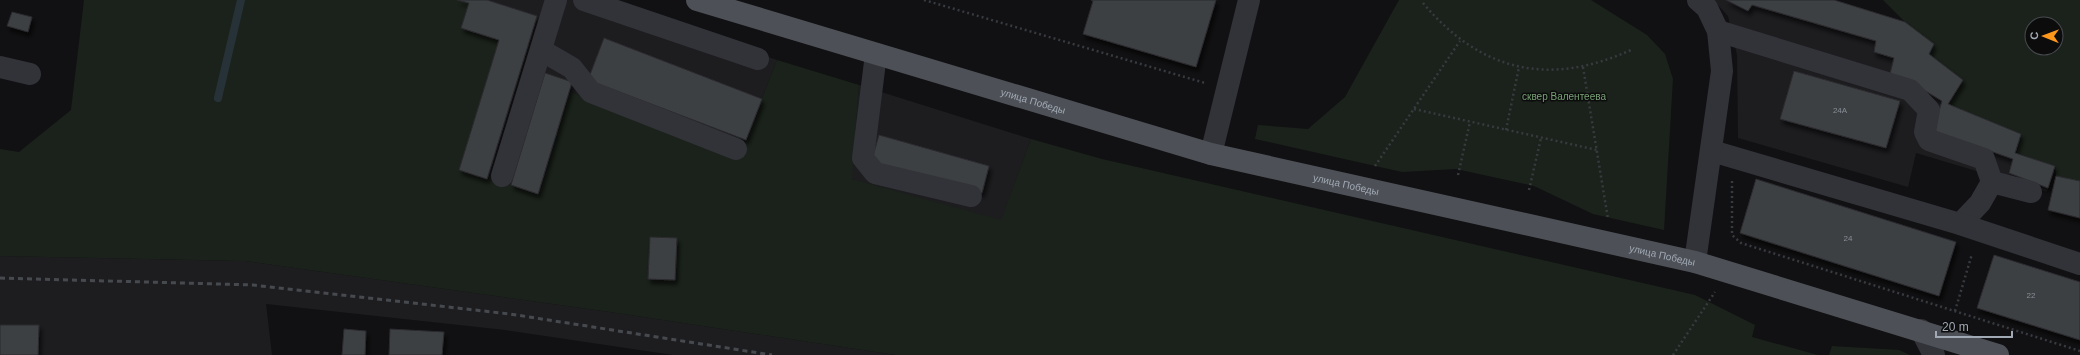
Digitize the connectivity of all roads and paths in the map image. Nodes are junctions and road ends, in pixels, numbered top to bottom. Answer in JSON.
{"nodes":[{"id":1,"x":556,"y":0,"type":"edge"},
{"id":2,"x":584,"y":0,"type":"edge"},
{"id":3,"x":696,"y":0,"type":"edge"},
{"id":4,"x":924,"y":0,"type":"edge"},
{"id":5,"x":1249,"y":0,"type":"edge"},
{"id":6,"x":1698,"y":0,"type":"edge"},
{"id":7,"x":1423,"y":3,"type":"dead end"},
{"id":8,"x":1718,"y":31,"type":"junction"},
{"id":9,"x":1460,"y":41,"type":"junction"},
{"id":10,"x":541,"y":50,"type":"junction"},
{"id":11,"x":1631,"y":50,"type":"dead end"},
{"id":12,"x":876,"y":54,"type":"junction"},
{"id":13,"x":758,"y":59,"type":"dead end"},
{"id":14,"x":0,"y":67,"type":"edge"},
{"id":15,"x":1519,"y":67,"type":"junction"},
{"id":16,"x":1583,"y":67,"type":"junction"},
{"id":17,"x":30,"y":74,"type":"dead end"},
{"id":18,"x":1212,"y":86,"type":"dead end"},
{"id":19,"x":1414,"y":110,"type":"junction"},
{"id":20,"x":1470,"y":122,"type":"junction"},
{"id":21,"x":1506,"y":130,"type":"junction"},
{"id":22,"x":1541,"y":138,"type":"junction"},
{"id":23,"x":736,"y":149,"type":"dead end"},
{"id":24,"x":1597,"y":150,"type":"junction"},
{"id":25,"x":1712,"y":151,"type":"junction"},
{"id":26,"x":1211,"y":154,"type":"junction"},
{"id":27,"x":1732,"y":158,"type":"junction"},
{"id":28,"x":1372,"y":171,"type":"dead end"},
{"id":29,"x":1458,"y":175,"type":"dead end"},
{"id":30,"x":502,"y":176,"type":"dead end"},
{"id":31,"x":1992,"y":182,"type":"junction"},
{"id":32,"x":1530,"y":190,"type":"dead end"},
{"id":33,"x":2031,"y":192,"type":"dead end"},
{"id":34,"x":971,"y":196,"type":"dead end"},
{"id":35,"x":1609,"y":223,"type":"dead end"},
{"id":36,"x":1960,"y":224,"type":"junction"},
{"id":37,"x":1972,"y":255,"type":"dead end"},
{"id":38,"x":1695,"y":262,"type":"junction"},
{"id":39,"x":2080,"y":264,"type":"edge"},
{"id":40,"x":1730,"y":271,"type":"junction"},
{"id":41,"x":1955,"y":311,"type":"junction"},
{"id":42,"x":1921,"y":330,"type":"junction"},
{"id":43,"x":2080,"y":351,"type":"edge"},
{"id":44,"x":1673,"y":355,"type":"edge"},
{"id":45,"x":1934,"y":355,"type":"edge"},
{"id":46,"x":1998,"y":355,"type":"edge"}],
"edges":[{"from":1,"to":10,"type":"street"},
{"from":2,"to":13,"type":"street"},
{"from":3,"to":12,"type":"main road","name":"улица Победы"},
{"from":4,"to":18,"type":"path"},
{"from":5,"to":26,"type":"street"},
{"from":6,"to":8,"type":"street"},
{"from":7,"to":9,"type":"path"},
{"from":8,"to":25,"type":"street"},
{"from":8,"to":31,"type":"street"},
{"from":9,"to":15,"type":"path"},
{"from":9,"to":19,"type":"path"},
{"from":10,"to":23,"type":"street"},
{"from":10,"to":30,"type":"street"},
{"from":11,"to":16,"type":"path"},
{"from":12,"to":26,"type":"main road","name":"улица Победы"},
{"from":12,"to":34,"type":"street"},
{"from":14,"to":17,"type":"street"},
{"from":15,"to":16,"type":"path"},
{"from":15,"to":21,"type":"path"},
{"from":16,"to":24,"type":"path"},
{"from":19,"to":20,"type":"path"},
{"from":19,"to":28,"type":"path"},
{"from":20,"to":21,"type":"path"},
{"from":20,"to":29,"type":"path"},
{"from":21,"to":22,"type":"path"},
{"from":22,"to":24,"type":"path"},
{"from":22,"to":32,"type":"path"},
{"from":24,"to":35,"type":"path"},
{"from":25,"to":27,"type":"street"},
{"from":25,"to":38,"type":"street"},
{"from":26,"to":38,"type":"main road","name":"улица Победы"},
{"from":27,"to":36,"type":"street"},
{"from":27,"to":41,"type":"path"},
{"from":31,"to":33,"type":"street"},
{"from":31,"to":36,"type":"street"},
{"from":36,"to":39,"type":"street"},
{"from":37,"to":41,"type":"path"},
{"from":38,"to":40,"type":"main road","name":"улица Победы"},
{"from":40,"to":42,"type":"main road","name":"улица Победы"},
{"from":40,"to":44,"type":"path"},
{"from":41,"to":43,"type":"path"},
{"from":42,"to":45,"type":"street"},
{"from":42,"to":46,"type":"main road","name":"улица Победы"}]}
